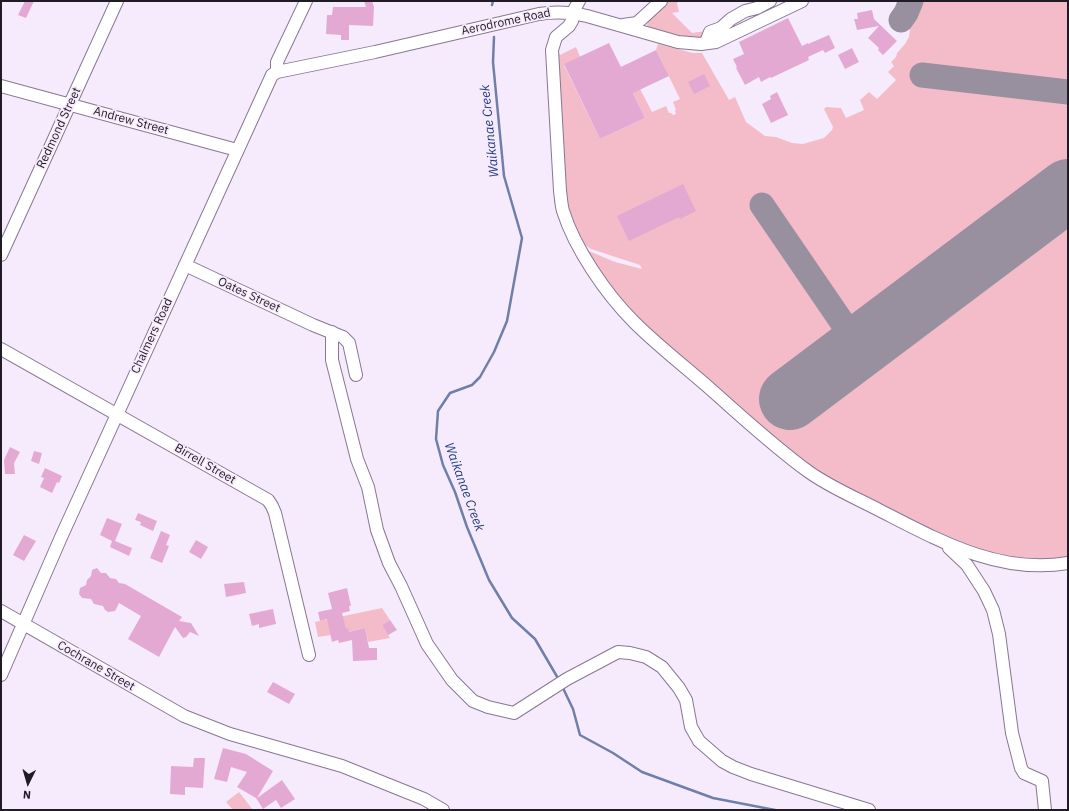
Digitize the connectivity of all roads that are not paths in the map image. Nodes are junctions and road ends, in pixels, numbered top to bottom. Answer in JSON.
{"nodes":[{"id":1,"x":117,"y":1,"type":"edge"},
{"id":2,"x":306,"y":1,"type":"edge"},
{"id":3,"x":580,"y":1,"type":"edge"},
{"id":4,"x":661,"y":1,"type":"edge"},
{"id":5,"x":770,"y":1,"type":"edge"},
{"id":6,"x":800,"y":2,"type":"edge"},
{"id":7,"x":757,"y":8,"type":"junction"},
{"id":8,"x":573,"y":12,"type":"junction"},
{"id":9,"x":612,"y":23,"type":"junction"},
{"id":10,"x":730,"y":36,"type":"junction"},
{"id":11,"x":701,"y":44,"type":"junction"},
{"id":12,"x":277,"y":72,"type":"junction"},
{"id":13,"x":1,"y":86,"type":"edge"},
{"id":14,"x":70,"y":105,"type":"junction"},
{"id":15,"x":237,"y":150,"type":"junction"},
{"id":16,"x":1,"y":255,"type":"edge"},
{"id":17,"x":185,"y":265,"type":"junction"},
{"id":18,"x":332,"y":332,"type":"junction"},
{"id":19,"x":1,"y":349,"type":"edge"},
{"id":20,"x":356,"y":375,"type":"dead end"},
{"id":21,"x":117,"y":414,"type":"junction"},
{"id":22,"x":944,"y":543,"type":"junction"},
{"id":23,"x":1068,"y":563,"type":"edge"},
{"id":24,"x":1,"y":611,"type":"edge"},
{"id":25,"x":23,"y":624,"type":"junction"},
{"id":26,"x":309,"y":655,"type":"dead end"},
{"id":27,"x":1,"y":675,"type":"edge"},
{"id":28,"x":442,"y":810,"type":"edge"},
{"id":29,"x":869,"y":810,"type":"edge"},
{"id":30,"x":1045,"y":810,"type":"edge"}],
"edges":[{"from":1,"to":14,"type":"street","name":"Redmond Street"},
{"from":2,"to":12,"type":"street","name":"Chalmers Road"},
{"from":3,"to":8,"type":"street"},
{"from":4,"to":9,"type":"street"},
{"from":5,"to":7,"type":"street"},
{"from":6,"to":10,"type":"street","name":"Aerodrome Road"},
{"from":7,"to":10,"type":"street"},
{"from":7,"to":11,"type":"street"},
{"from":8,"to":9,"type":"street","name":"Aerodrome Road"},
{"from":8,"to":12,"type":"street","name":"Aerodrome Road"},
{"from":8,"to":22,"type":"street"},
{"from":9,"to":11,"type":"street","name":"Aerodrome Road"},
{"from":10,"to":11,"type":"street","name":"Aerodrome Road"},
{"from":12,"to":15,"type":"street","name":"Chalmers Road"},
{"from":13,"to":14,"type":"street","name":"Andrew Street"},
{"from":14,"to":15,"type":"street","name":"Andrew Street"},
{"from":14,"to":16,"type":"street","name":"Redmond Street"},
{"from":15,"to":17,"type":"street","name":"Chalmers Road"},
{"from":17,"to":18,"type":"street","name":"Oates Street"},
{"from":17,"to":21,"type":"street","name":"Chalmers Road"},
{"from":18,"to":20,"type":"street","name":"Oates Street"},
{"from":18,"to":29,"type":"street"},
{"from":19,"to":21,"type":"street","name":"Birrell Street"},
{"from":21,"to":25,"type":"street","name":"Chalmers Road"},
{"from":21,"to":26,"type":"street","name":"Birrell Street"},
{"from":22,"to":23,"type":"street"},
{"from":22,"to":30,"type":"street"},
{"from":24,"to":25,"type":"street","name":"Cochrane Street"},
{"from":25,"to":27,"type":"street","name":"Chalmers Road"},
{"from":25,"to":28,"type":"street","name":"Cochrane Street"}]}
